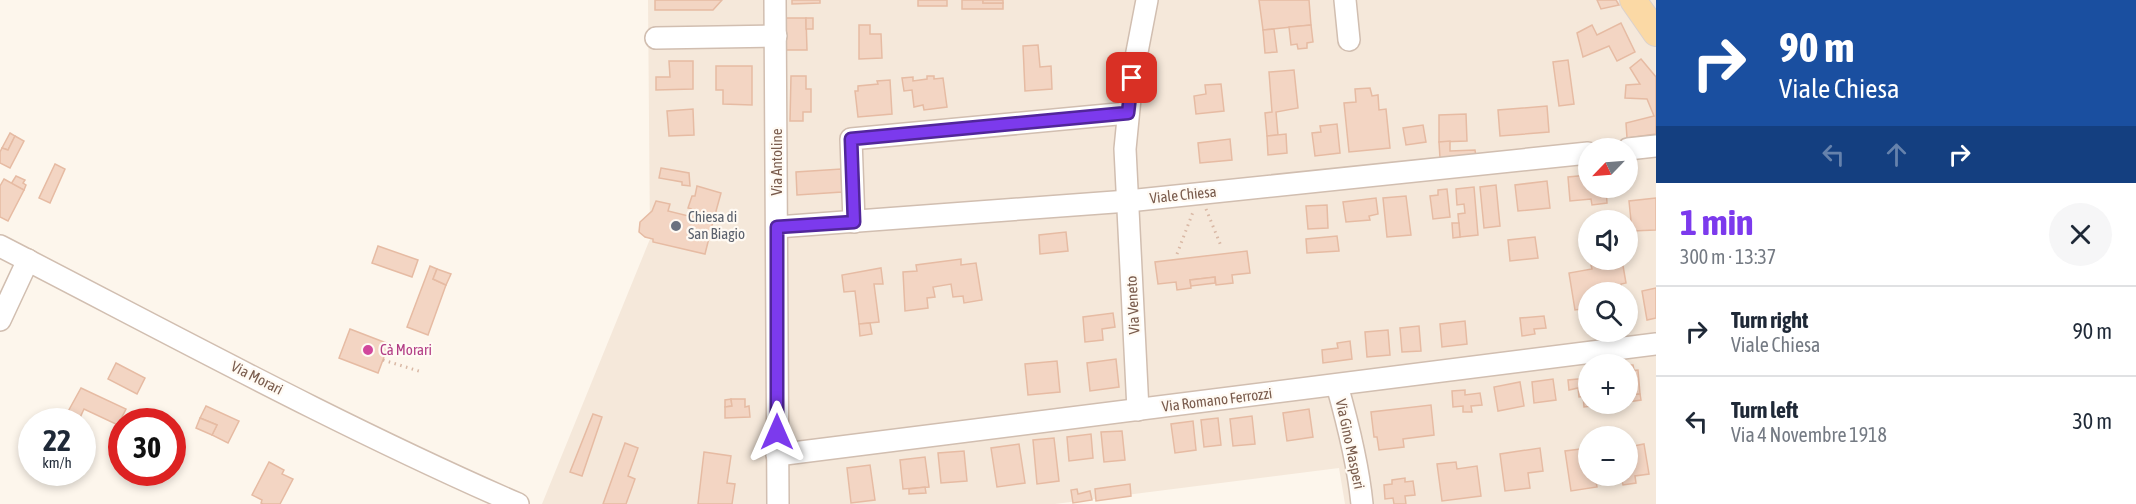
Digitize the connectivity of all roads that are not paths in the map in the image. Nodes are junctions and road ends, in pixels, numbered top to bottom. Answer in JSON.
{"nodes":[{"id":1,"x":775,"y":0,"type":"edge"},
{"id":2,"x":1147,"y":0,"type":"edge"},
{"id":3,"x":1345,"y":0,"type":"edge"},
{"id":4,"x":1633,"y":0,"type":"edge"},
{"id":5,"x":1656,"y":33,"type":"edge"},
{"id":6,"x":776,"y":36,"type":"junction"},
{"id":7,"x":656,"y":38,"type":"dead end"},
{"id":8,"x":1348,"y":40,"type":"dead end"},
{"id":9,"x":1128,"y":113,"type":"junction"},
{"id":10,"x":1656,"y":146,"type":"edge"},
{"id":11,"x":1638,"y":148,"type":"edge"},
{"id":12,"x":1578,"y":154,"type":"edge"},
{"id":13,"x":1128,"y":201,"type":"junction"},
{"id":14,"x":854,"y":222,"type":"junction"},
{"id":15,"x":777,"y":227,"type":"junction"},
{"id":16,"x":0,"y":246,"type":"edge"},
{"id":17,"x":28,"y":260,"type":"junction"},
{"id":18,"x":0,"y":320,"type":"edge"},
{"id":19,"x":1656,"y":344,"type":"edge"},
{"id":20,"x":1337,"y":385,"type":"junction"},
{"id":21,"x":1138,"y":410,"type":"junction"},
{"id":22,"x":777,"y":455,"type":"junction"},
{"id":23,"x":518,"y":504,"type":"edge"},
{"id":24,"x":777,"y":504,"type":"edge"},
{"id":25,"x":1362,"y":504,"type":"edge"}],
"edges":[{"from":1,"to":6,"type":"street","name":"Via Antoline"},
{"from":2,"to":9,"type":"street","name":"Via Veneto"},
{"from":3,"to":8,"type":"street"},
{"from":4,"to":5,"type":"main road"},
{"from":6,"to":7,"type":"street"},
{"from":6,"to":15,"type":"street","name":"Via Antoline"},
{"from":9,"to":13,"type":"street","name":"Via Veneto"},
{"from":9,"to":14,"type":"street"},
{"from":10,"to":11,"type":"street"},
{"from":12,"to":13,"type":"street","name":"Viale Chiesa"},
{"from":13,"to":14,"type":"street","name":"Viale Chiesa"},
{"from":13,"to":21,"type":"street","name":"Via Veneto"},
{"from":14,"to":15,"type":"street","name":"Viale Chiesa"},
{"from":15,"to":22,"type":"street","name":"Via Antoline"},
{"from":16,"to":17,"type":"street","name":"Via Morari"},
{"from":17,"to":18,"type":"street"},
{"from":17,"to":23,"type":"street","name":"Via Morari"},
{"from":19,"to":20,"type":"street","name":"Via Romano Ferrozzi"},
{"from":20,"to":21,"type":"street","name":"Via Romano Ferrozzi"},
{"from":20,"to":25,"type":"street","name":"Via Gino Masperi"},
{"from":21,"to":22,"type":"street","name":"Via Romano Ferrozzi"},
{"from":22,"to":24,"type":"street","name":"Via Antoline"}]}
